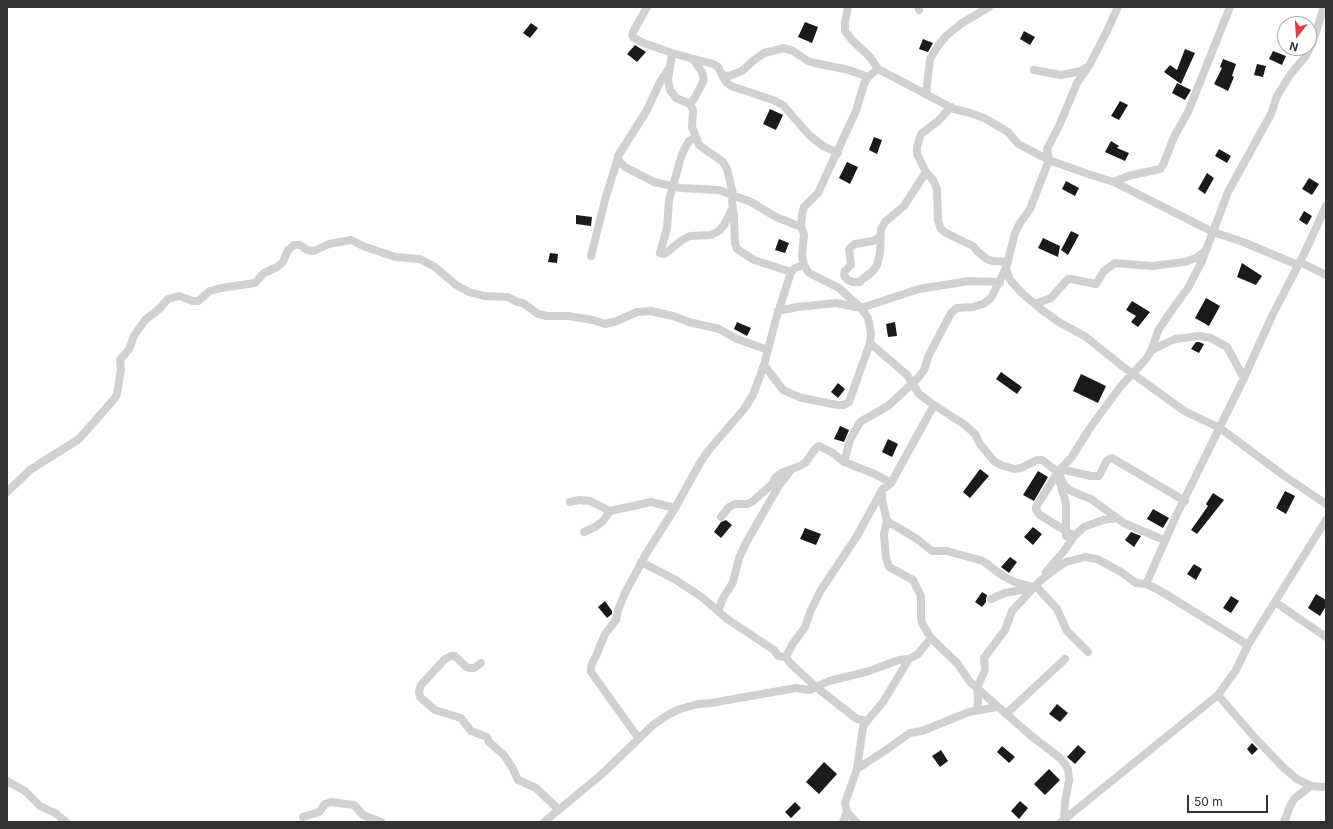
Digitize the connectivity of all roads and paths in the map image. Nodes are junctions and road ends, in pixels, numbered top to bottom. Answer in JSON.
{"nodes":[{"id":1,"x":647,"y":7,"type":"edge"},
{"id":2,"x":848,"y":7,"type":"edge"},
{"id":3,"x":989,"y":7,"type":"edge"},
{"id":4,"x":1118,"y":7,"type":"edge"},
{"id":5,"x":1230,"y":7,"type":"edge"},
{"id":6,"x":1324,"y":7,"type":"edge"},
{"id":7,"x":672,"y":53,"type":"junction"},
{"id":8,"x":692,"y":59,"type":"junction"},
{"id":9,"x":1089,"y":65,"type":"junction"},
{"id":10,"x":670,"y":67,"type":"junction"},
{"id":11,"x":878,"y":69,"type":"junction"},
{"id":12,"x":1034,"y":70,"type":"dead end"},
{"id":13,"x":722,"y":76,"type":"junction"},
{"id":14,"x":868,"y":77,"type":"junction"},
{"id":15,"x":926,"y":94,"type":"junction"},
{"id":16,"x":690,"y":104,"type":"junction"},
{"id":17,"x":951,"y":107,"type":"junction"},
{"id":18,"x":696,"y":138,"type":"junction"},
{"id":19,"x":838,"y":153,"type":"junction"},
{"id":20,"x":618,"y":158,"type":"junction"},
{"id":21,"x":1049,"y":160,"type":"junction"},
{"id":22,"x":926,"y":172,"type":"junction"},
{"id":23,"x":1114,"y":182,"type":"junction"},
{"id":24,"x":673,"y":186,"type":"junction"},
{"id":25,"x":733,"y":194,"type":"junction"},
{"id":26,"x":1326,"y":206,"type":"edge"},
{"id":27,"x":732,"y":208,"type":"junction"},
{"id":28,"x":800,"y":227,"type":"junction"},
{"id":29,"x":1213,"y":232,"type":"junction"},
{"id":30,"x":880,"y":237,"type":"junction"},
{"id":31,"x":1206,"y":250,"type":"junction"},
{"id":32,"x":591,"y":256,"type":"dead end"},
{"id":33,"x":1299,"y":264,"type":"junction"},
{"id":34,"x":804,"y":265,"type":"junction"},
{"id":35,"x":1007,"y":265,"type":"junction"},
{"id":36,"x":791,"y":272,"type":"junction"},
{"id":37,"x":1326,"y":275,"type":"edge"},
{"id":38,"x":1000,"y":282,"type":"junction"},
{"id":39,"x":1035,"y":304,"type":"junction"},
{"id":40,"x":861,"y":308,"type":"junction"},
{"id":41,"x":778,"y":311,"type":"junction"},
{"id":42,"x":870,"y":343,"type":"junction"},
{"id":43,"x":768,"y":350,"type":"junction"},
{"id":44,"x":1151,"y":352,"type":"junction"},
{"id":45,"x":764,"y":365,"type":"junction"},
{"id":46,"x":1136,"y":376,"type":"junction"},
{"id":47,"x":1244,"y":378,"type":"junction"},
{"id":48,"x":912,"y":384,"type":"junction"},
{"id":49,"x":934,"y":405,"type":"junction"},
{"id":50,"x":1220,"y":428,"type":"junction"},
{"id":51,"x":844,"y":462,"type":"junction"},
{"id":52,"x":791,"y":470,"type":"junction"},
{"id":53,"x":1058,"y":472,"type":"junction"},
{"id":54,"x":891,"y":483,"type":"junction"},
{"id":55,"x":882,"y":490,"type":"junction"},
{"id":56,"x":7,"y":492,"type":"edge"},
{"id":57,"x":1185,"y":501,"type":"junction"},
{"id":58,"x":570,"y":502,"type":"dead end"},
{"id":59,"x":1326,"y":504,"type":"edge"},
{"id":60,"x":675,"y":508,"type":"junction"},
{"id":61,"x":610,"y":511,"type":"junction"},
{"id":62,"x":721,"y":517,"type":"dead end"},
{"id":63,"x":1117,"y":518,"type":"junction"},
{"id":64,"x":1326,"y":520,"type":"edge"},
{"id":65,"x":887,"y":521,"type":"junction"},
{"id":66,"x":584,"y":532,"type":"dead end"},
{"id":67,"x":1070,"y":534,"type":"junction"},
{"id":68,"x":1164,"y":540,"type":"junction"},
{"id":69,"x":641,"y":562,"type":"junction"},
{"id":70,"x":1146,"y":584,"type":"junction"},
{"id":71,"x":1036,"y":585,"type":"junction"},
{"id":72,"x":723,"y":598,"type":"junction"},
{"id":73,"x":991,"y":599,"type":"dead end"},
{"id":74,"x":705,"y":600,"type":"junction"},
{"id":75,"x":1275,"y":602,"type":"junction"},
{"id":76,"x":718,"y":611,"type":"junction"},
{"id":77,"x":1326,"y":637,"type":"edge"},
{"id":78,"x":931,"y":638,"type":"junction"},
{"id":79,"x":1248,"y":645,"type":"junction"},
{"id":80,"x":1088,"y":652,"type":"dead end"},
{"id":81,"x":786,"y":657,"type":"junction"},
{"id":82,"x":1065,"y":659,"type":"dead end"},
{"id":83,"x":909,"y":660,"type":"junction"},
{"id":84,"x":482,"y":663,"type":"dead end"},
{"id":85,"x":816,"y":687,"type":"junction"},
{"id":86,"x":977,"y":688,"type":"junction"},
{"id":87,"x":1218,"y":695,"type":"junction"},
{"id":88,"x":997,"y":707,"type":"junction"},
{"id":89,"x":977,"y":710,"type":"junction"},
{"id":90,"x":1006,"y":714,"type":"junction"},
{"id":91,"x":865,"y":724,"type":"junction"},
{"id":92,"x":639,"y":739,"type":"junction"},
{"id":93,"x":857,"y":769,"type":"junction"},
{"id":94,"x":7,"y":781,"type":"edge"},
{"id":95,"x":1311,"y":786,"type":"junction"},
{"id":96,"x":1326,"y":788,"type":"edge"},
{"id":97,"x":558,"y":809,"type":"junction"},
{"id":98,"x":847,"y":812,"type":"junction"},
{"id":99,"x":303,"y":817,"type":"dead end"},
{"id":100,"x":1063,"y":821,"type":"edge"},
{"id":101,"x":66,"y":822,"type":"edge"},
{"id":102,"x":381,"y":822,"type":"edge"},
{"id":103,"x":544,"y":822,"type":"edge"},
{"id":104,"x":843,"y":822,"type":"edge"},
{"id":105,"x":856,"y":822,"type":"edge"},
{"id":106,"x":1284,"y":822,"type":"edge"}],
"edges":[{"from":1,"to":7,"type":"street"},
{"from":2,"to":11,"type":"street"},
{"from":3,"to":15,"type":"street"},
{"from":4,"to":9,"type":"street"},
{"from":5,"to":23,"type":"street"},
{"from":6,"to":29,"type":"street"},
{"from":7,"to":8,"type":"street"},
{"from":7,"to":10,"type":"street"},
{"from":8,"to":13,"type":"street"},
{"from":8,"to":16,"type":"street"},
{"from":9,"to":12,"type":"street"},
{"from":9,"to":21,"type":"street"},
{"from":10,"to":16,"type":"street"},
{"from":10,"to":20,"type":"street"},
{"from":11,"to":14,"type":"street"},
{"from":11,"to":15,"type":"street"},
{"from":13,"to":14,"type":"street"},
{"from":13,"to":19,"type":"street"},
{"from":14,"to":19,"type":"street"},
{"from":15,"to":17,"type":"street"},
{"from":16,"to":18,"type":"street"},
{"from":17,"to":21,"type":"street"},
{"from":17,"to":22,"type":"street"},
{"from":18,"to":24,"type":"street"},
{"from":18,"to":25,"type":"street"},
{"from":19,"to":28,"type":"street"},
{"from":20,"to":24,"type":"street"},
{"from":20,"to":32,"type":"street"},
{"from":21,"to":23,"type":"street"},
{"from":21,"to":35,"type":"street"},
{"from":22,"to":30,"type":"street"},
{"from":22,"to":35,"type":"street"},
{"from":23,"to":29,"type":"street"},
{"from":24,"to":25,"type":"street"},
{"from":24,"to":27,"type":"street"},
{"from":25,"to":27,"type":"street"},
{"from":25,"to":28,"type":"street"},
{"from":26,"to":33,"type":"street"},
{"from":27,"to":36,"type":"street"},
{"from":28,"to":34,"type":"street"},
{"from":29,"to":31,"type":"street"},
{"from":29,"to":33,"type":"street"},
{"from":30,"to":30,"type":"street"},
{"from":31,"to":39,"type":"street"},
{"from":31,"to":44,"type":"street"},
{"from":33,"to":37,"type":"street"},
{"from":33,"to":47,"type":"street"},
{"from":34,"to":36,"type":"street"},
{"from":34,"to":40,"type":"street"},
{"from":35,"to":38,"type":"street"},
{"from":35,"to":39,"type":"street"},
{"from":36,"to":41,"type":"street"},
{"from":38,"to":40,"type":"street"},
{"from":38,"to":48,"type":"street"},
{"from":39,"to":46,"type":"street"},
{"from":40,"to":41,"type":"street"},
{"from":40,"to":42,"type":"street"},
{"from":41,"to":43,"type":"street"},
{"from":42,"to":45,"type":"street"},
{"from":42,"to":48,"type":"street"},
{"from":43,"to":45,"type":"street"},
{"from":43,"to":56,"type":"street"},
{"from":44,"to":46,"type":"street"},
{"from":44,"to":47,"type":"street"},
{"from":45,"to":60,"type":"street"},
{"from":46,"to":50,"type":"street"},
{"from":46,"to":53,"type":"street"},
{"from":47,"to":50,"type":"street"},
{"from":48,"to":49,"type":"street"},
{"from":48,"to":51,"type":"street"},
{"from":49,"to":53,"type":"street"},
{"from":49,"to":54,"type":"street"},
{"from":50,"to":57,"type":"street"},
{"from":50,"to":59,"type":"street"},
{"from":51,"to":52,"type":"street"},
{"from":51,"to":54,"type":"street"},
{"from":52,"to":62,"type":"street"},
{"from":52,"to":72,"type":"street"},
{"from":53,"to":57,"type":"street"},
{"from":53,"to":63,"type":"street"},
{"from":53,"to":67,"type":"street"},
{"from":53,"to":67,"type":"street"},
{"from":54,"to":55,"type":"street"},
{"from":55,"to":65,"type":"street"},
{"from":55,"to":81,"type":"street"},
{"from":57,"to":68,"type":"street"},
{"from":58,"to":61,"type":"street"},
{"from":60,"to":61,"type":"street"},
{"from":60,"to":69,"type":"street"},
{"from":61,"to":66,"type":"street"},
{"from":63,"to":67,"type":"street"},
{"from":63,"to":68,"type":"street"},
{"from":64,"to":75,"type":"street"},
{"from":65,"to":71,"type":"street"},
{"from":65,"to":78,"type":"street"},
{"from":67,"to":71,"type":"street"},
{"from":68,"to":70,"type":"street"},
{"from":69,"to":74,"type":"street"},
{"from":69,"to":92,"type":"street"},
{"from":70,"to":71,"type":"street"},
{"from":70,"to":79,"type":"street"},
{"from":71,"to":73,"type":"street"},
{"from":71,"to":80,"type":"street"},
{"from":71,"to":86,"type":"street"},
{"from":72,"to":74,"type":"street"},
{"from":72,"to":76,"type":"street"},
{"from":74,"to":76,"type":"street"},
{"from":75,"to":77,"type":"street"},
{"from":75,"to":79,"type":"street"},
{"from":76,"to":81,"type":"street"},
{"from":78,"to":83,"type":"street"},
{"from":78,"to":86,"type":"street"},
{"from":79,"to":87,"type":"street"},
{"from":81,"to":85,"type":"street"},
{"from":82,"to":90,"type":"street"},
{"from":83,"to":85,"type":"street"},
{"from":83,"to":91,"type":"street"},
{"from":84,"to":97,"type":"street"},
{"from":85,"to":91,"type":"street"},
{"from":85,"to":92,"type":"street"},
{"from":86,"to":88,"type":"street"},
{"from":86,"to":89,"type":"street"},
{"from":87,"to":95,"type":"street"},
{"from":87,"to":100,"type":"street"},
{"from":88,"to":89,"type":"street"},
{"from":88,"to":90,"type":"street"},
{"from":89,"to":93,"type":"street"},
{"from":90,"to":100,"type":"street"},
{"from":91,"to":93,"type":"street"},
{"from":92,"to":97,"type":"street"},
{"from":93,"to":98,"type":"street"},
{"from":94,"to":101,"type":"street"},
{"from":95,"to":96,"type":"street"},
{"from":95,"to":106,"type":"street"},
{"from":97,"to":103,"type":"street"},
{"from":98,"to":104,"type":"street"},
{"from":98,"to":105,"type":"street"},
{"from":99,"to":102,"type":"street"}]}
